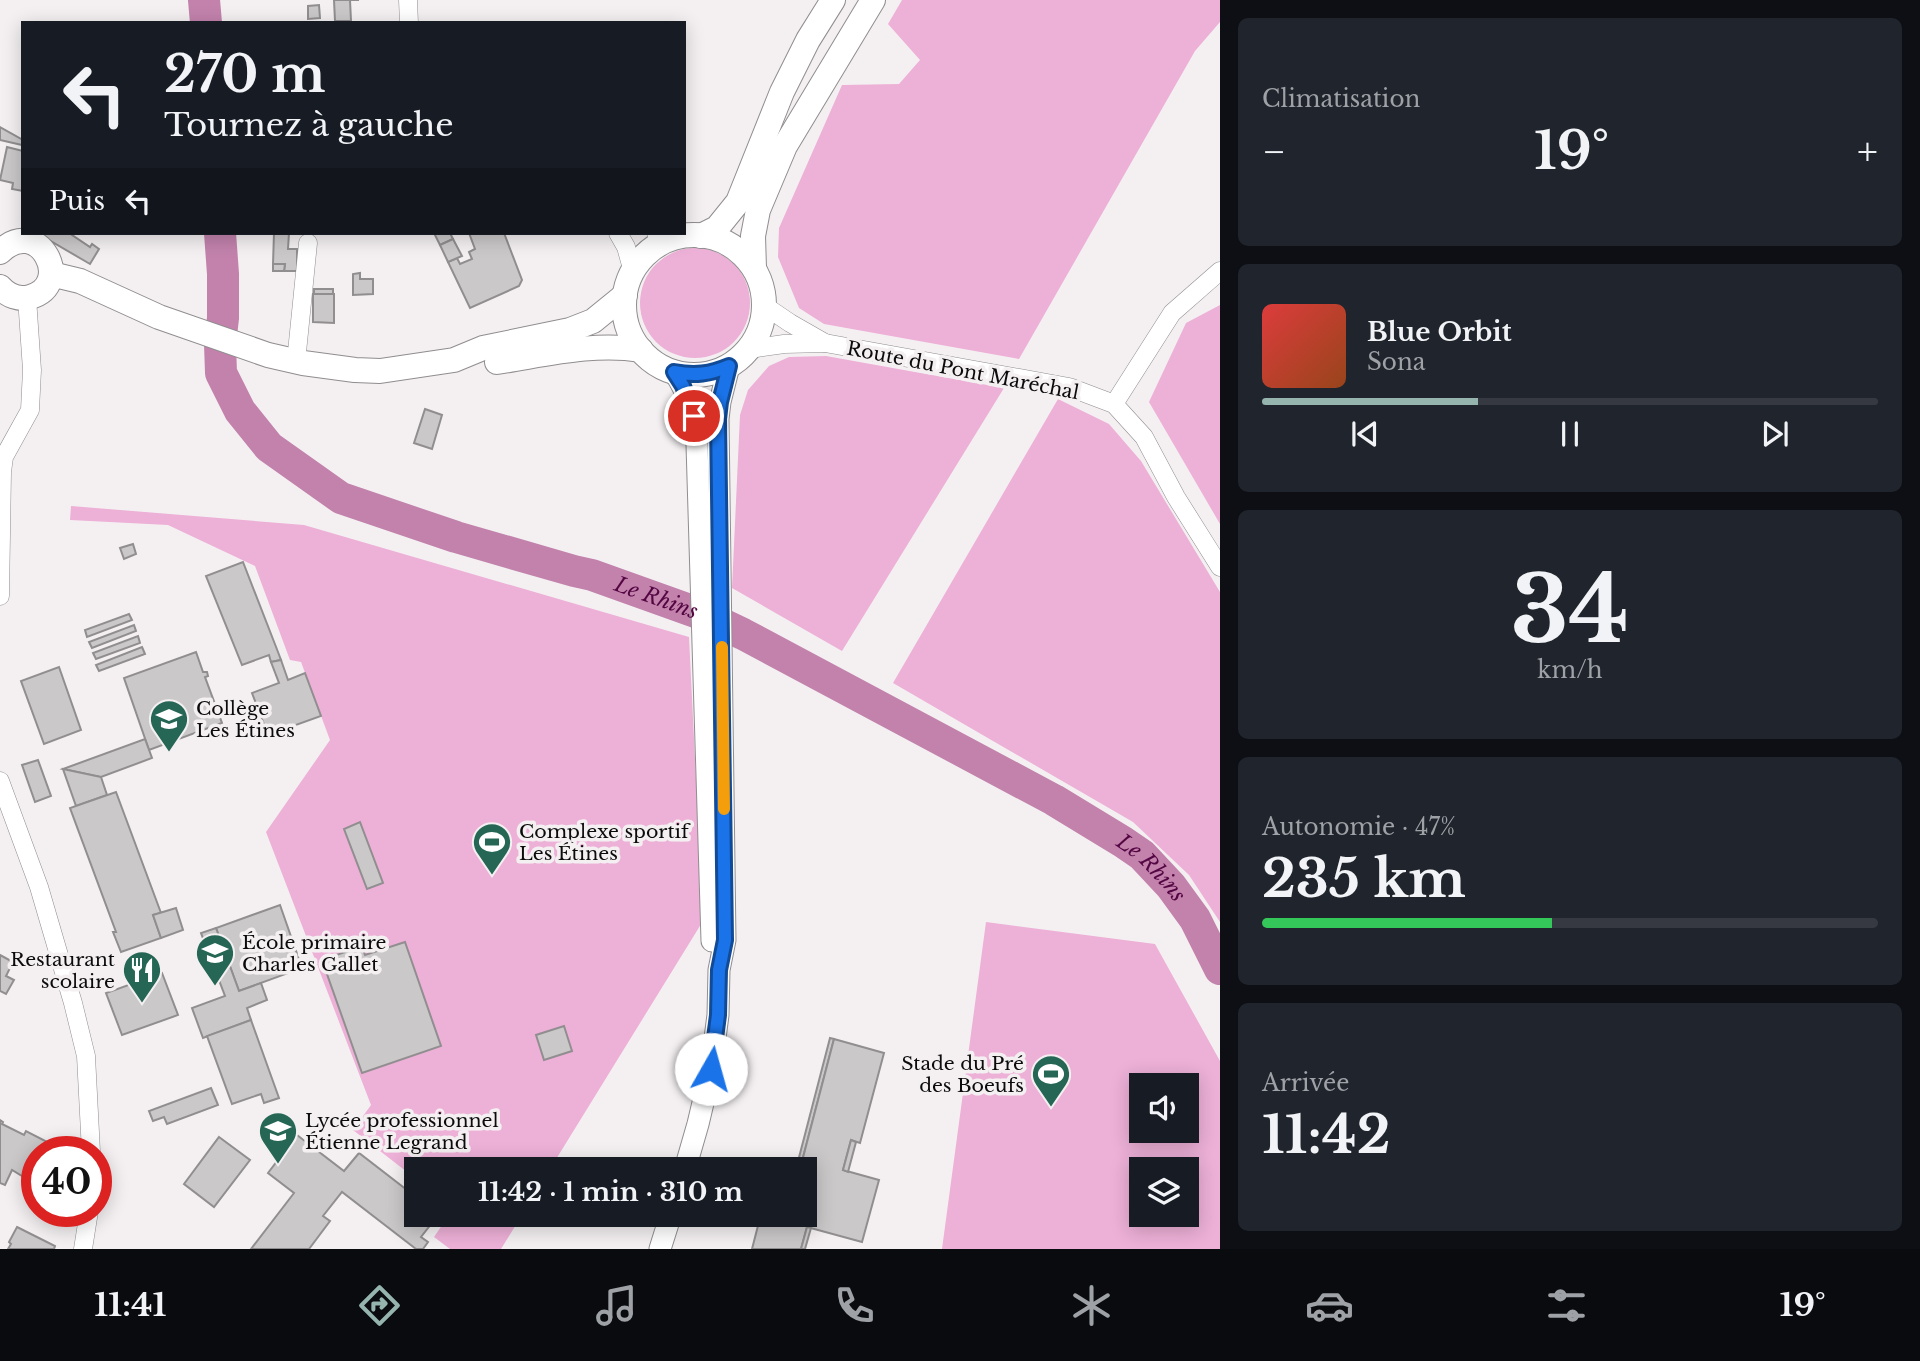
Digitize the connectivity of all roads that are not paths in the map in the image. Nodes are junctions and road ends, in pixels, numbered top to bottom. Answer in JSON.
{"nodes":[{"id":1,"x":408,"y":0,"type":"edge"},
{"id":2,"x":833,"y":0,"type":"edge"},
{"id":3,"x":873,"y":0,"type":"edge"},
{"id":4,"x":409,"y":21,"type":"edge"},
{"id":5,"x":619,"y":235,"type":"edge"},
{"id":6,"x":664,"y":236,"type":"edge"},
{"id":7,"x":701,"y":236,"type":"junction"},
{"id":8,"x":309,"y":243,"type":"dead end"},
{"id":9,"x":2,"y":246,"type":"edge"},
{"id":10,"x":754,"y":268,"type":"junction"},
{"id":11,"x":1220,"y":271,"type":"edge"},
{"id":12,"x":51,"y":274,"type":"junction"},
{"id":13,"x":629,"y":284,"type":"junction"},
{"id":14,"x":0,"y":288,"type":"edge"},
{"id":15,"x":27,"y":298,"type":"junction"},
{"id":16,"x":765,"y":306,"type":"junction"},
{"id":17,"x":825,"y":343,"type":"junction"},
{"id":18,"x":749,"y":349,"type":"junction"},
{"id":19,"x":641,"y":350,"type":"junction"},
{"id":20,"x":454,"y":360,"type":"junction"},
{"id":21,"x":296,"y":362,"type":"junction"},
{"id":22,"x":729,"y":366,"type":"junction"},
{"id":23,"x":674,"y":372,"type":"junction"},
{"id":24,"x":1114,"y":404,"type":"junction"},
{"id":25,"x":1220,"y":567,"type":"edge"},
{"id":26,"x":0,"y":596,"type":"edge"},
{"id":27,"x":713,"y":670,"type":"junction"},
{"id":28,"x":0,"y":781,"type":"edge"},
{"id":29,"x":90,"y":1136,"type":"edge"},
{"id":30,"x":688,"y":1157,"type":"edge"},
{"id":31,"x":86,"y":1227,"type":"edge"},
{"id":32,"x":667,"y":1227,"type":"edge"},
{"id":33,"x":83,"y":1249,"type":"edge"},
{"id":34,"x":660,"y":1249,"type":"edge"}],
"edges":[{"from":1,"to":4,"type":"street"},
{"from":2,"to":7,"type":"main road"},
{"from":3,"to":10,"type":"main road"},
{"from":5,"to":13,"type":"street"},
{"from":6,"to":7,"type":"main road"},
{"from":6,"to":13,"type":"main road"},
{"from":7,"to":10,"type":"main road"},
{"from":8,"to":21,"type":"street"},
{"from":9,"to":12,"type":"main road"},
{"from":10,"to":16,"type":"main road"},
{"from":11,"to":24,"type":"street"},
{"from":12,"to":15,"type":"main road"},
{"from":12,"to":21,"type":"main road"},
{"from":13,"to":19,"type":"main road"},
{"from":13,"to":20,"type":"main road"},
{"from":14,"to":15,"type":"main road"},
{"from":15,"to":26,"type":"street"},
{"from":16,"to":17,"type":"street","name":"Route du Pont Maréchal"},
{"from":16,"to":18,"type":"main road"},
{"from":17,"to":18,"type":"street","name":"Route du Pont Maréchal"},
{"from":17,"to":24,"type":"street","name":"Route du Pont Maréchal"},
{"from":18,"to":22,"type":"main road"},
{"from":19,"to":20,"type":"main road"},
{"from":19,"to":23,"type":"main road"},
{"from":20,"to":21,"type":"main road"},
{"from":22,"to":23,"type":"main road"},
{"from":22,"to":27,"type":"street"},
{"from":23,"to":27,"type":"street"},
{"from":24,"to":25,"type":"street","name":"Route du Pont Maréchal"},
{"from":27,"to":30,"type":"street"},
{"from":28,"to":29,"type":"street"},
{"from":31,"to":33,"type":"street"},
{"from":32,"to":34,"type":"street"}]}
